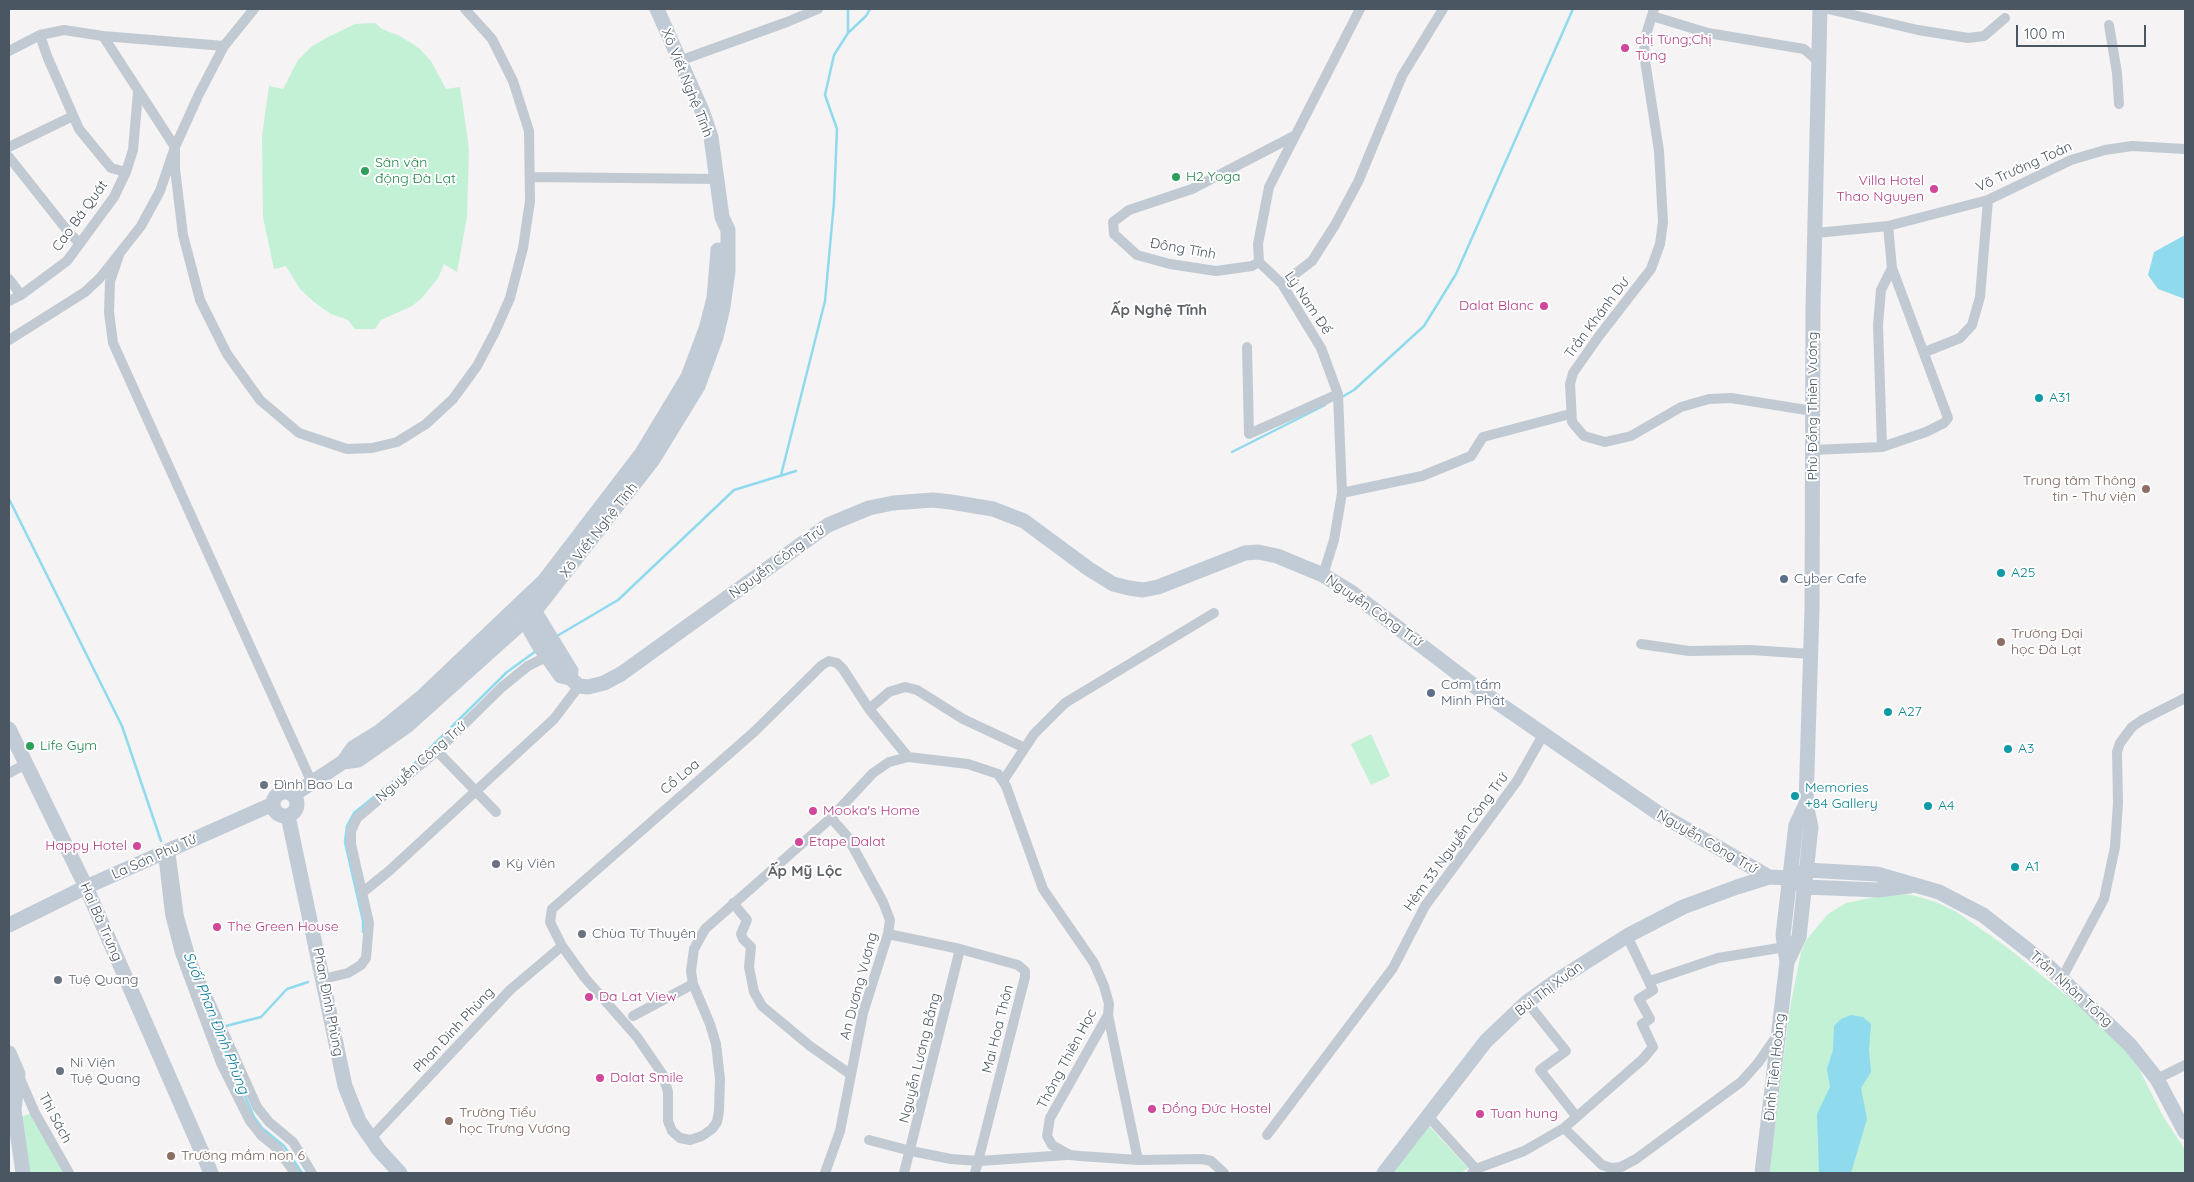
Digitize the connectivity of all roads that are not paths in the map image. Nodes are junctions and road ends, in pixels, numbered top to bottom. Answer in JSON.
{"nodes":[{"id":1,"x":254,"y":9,"type":"edge"},
{"id":2,"x":465,"y":9,"type":"edge"},
{"id":3,"x":657,"y":9,"type":"edge"},
{"id":4,"x":818,"y":9,"type":"edge"},
{"id":5,"x":1360,"y":9,"type":"edge"},
{"id":6,"x":1443,"y":9,"type":"edge"},
{"id":7,"x":1820,"y":9,"type":"edge"},
{"id":8,"x":1828,"y":9,"type":"edge"},
{"id":9,"x":1653,"y":12,"type":"edge"},
{"id":10,"x":2005,"y":18,"type":"dead end"},
{"id":11,"x":2109,"y":25,"type":"dead end"},
{"id":12,"x":40,"y":35,"type":"junction"},
{"id":13,"x":103,"y":36,"type":"junction"},
{"id":14,"x":224,"y":46,"type":"junction"},
{"id":15,"x":9,"y":51,"type":"edge"},
{"id":16,"x":679,"y":61,"type":"junction"},
{"id":17,"x":1819,"y":62,"type":"junction"},
{"id":18,"x":138,"y":92,"type":"junction"},
{"id":19,"x":2119,"y":104,"type":"dead end"},
{"id":20,"x":73,"y":116,"type":"junction"},
{"id":21,"x":1294,"y":136,"type":"junction"},
{"id":22,"x":9,"y":147,"type":"edge"},
{"id":23,"x":175,"y":147,"type":"junction"},
{"id":24,"x":2185,"y":149,"type":"edge"},
{"id":25,"x":9,"y":157,"type":"edge"},
{"id":26,"x":126,"y":172,"type":"junction"},
{"id":27,"x":531,"y":177,"type":"junction"},
{"id":28,"x":718,"y":179,"type":"junction"},
{"id":29,"x":1988,"y":200,"type":"junction"},
{"id":30,"x":1888,"y":226,"type":"junction"},
{"id":31,"x":1816,"y":233,"type":"junction"},
{"id":32,"x":80,"y":243,"type":"junction"},
{"id":33,"x":119,"y":255,"type":"junction"},
{"id":34,"x":1259,"y":262,"type":"junction"},
{"id":35,"x":1892,"y":268,"type":"junction"},
{"id":36,"x":9,"y":279,"type":"edge"},
{"id":37,"x":1282,"y":284,"type":"junction"},
{"id":38,"x":21,"y":295,"type":"junction"},
{"id":39,"x":9,"y":301,"type":"edge"},
{"id":40,"x":9,"y":340,"type":"edge"},
{"id":41,"x":1247,"y":348,"type":"dead end"},
{"id":42,"x":1925,"y":352,"type":"junction"},
{"id":43,"x":1338,"y":394,"type":"junction"},
{"id":44,"x":1813,"y":412,"type":"junction"},
{"id":45,"x":1570,"y":414,"type":"junction"},
{"id":46,"x":1882,"y":447,"type":"junction"},
{"id":47,"x":1813,"y":450,"type":"junction"},
{"id":48,"x":1342,"y":494,"type":"junction"},
{"id":49,"x":1323,"y":575,"type":"junction"},
{"id":50,"x":526,"y":610,"type":"junction"},
{"id":51,"x":1214,"y":614,"type":"dead end"},
{"id":52,"x":1642,"y":644,"type":"dead end"},
{"id":53,"x":552,"y":654,"type":"junction"},
{"id":54,"x":1811,"y":654,"type":"junction"},
{"id":55,"x":574,"y":682,"type":"junction"},
{"id":56,"x":2185,"y":698,"type":"edge"},
{"id":57,"x":868,"y":709,"type":"junction"},
{"id":58,"x":9,"y":729,"type":"edge"},
{"id":59,"x":1543,"y":735,"type":"junction"},
{"id":60,"x":1025,"y":748,"type":"junction"},
{"id":61,"x":437,"y":751,"type":"junction"},
{"id":62,"x":908,"y":757,"type":"junction"},
{"id":63,"x":26,"y":764,"type":"junction"},
{"id":64,"x":9,"y":773,"type":"edge"},
{"id":65,"x":1003,"y":780,"type":"junction"},
{"id":66,"x":312,"y":783,"type":"junction"},
{"id":67,"x":475,"y":791,"type":"junction"},
{"id":68,"x":293,"y":795,"type":"junction"},
{"id":69,"x":272,"y":804,"type":"junction"},
{"id":70,"x":1806,"y":804,"type":"junction"},
{"id":71,"x":496,"y":812,"type":"dead end"},
{"id":72,"x":288,"y":816,"type":"junction"},
{"id":73,"x":831,"y":818,"type":"junction"},
{"id":74,"x":166,"y":852,"type":"junction"},
{"id":75,"x":1807,"y":870,"type":"junction"},
{"id":76,"x":1769,"y":877,"type":"junction"},
{"id":77,"x":1789,"y":878,"type":"junction"},
{"id":78,"x":1919,"y":886,"type":"junction"},
{"id":79,"x":86,"y":887,"type":"junction"},
{"id":80,"x":1805,"y":887,"type":"junction"},
{"id":81,"x":363,"y":892,"type":"junction"},
{"id":82,"x":733,"y":902,"type":"junction"},
{"id":83,"x":9,"y":925,"type":"edge"},
{"id":84,"x":888,"y":934,"type":"junction"},
{"id":85,"x":1627,"y":936,"type":"junction"},
{"id":86,"x":562,"y":946,"type":"junction"},
{"id":87,"x":960,"y":949,"type":"junction"},
{"id":88,"x":1786,"y":954,"type":"junction"},
{"id":89,"x":2062,"y":978,"type":"junction"},
{"id":90,"x":323,"y":979,"type":"junction"},
{"id":91,"x":1650,"y":981,"type":"junction"},
{"id":92,"x":693,"y":984,"type":"junction"},
{"id":93,"x":1527,"y":1002,"type":"junction"},
{"id":94,"x":1108,"y":1015,"type":"junction"},
{"id":95,"x":633,"y":1016,"type":"dead end"},
{"id":96,"x":1778,"y":1036,"type":"junction"},
{"id":97,"x":9,"y":1053,"type":"edge"},
{"id":98,"x":2185,"y":1065,"type":"edge"},
{"id":99,"x":850,"y":1074,"type":"junction"},
{"id":100,"x":13,"y":1075,"type":"edge"},
{"id":101,"x":2158,"y":1079,"type":"junction"},
{"id":102,"x":1427,"y":1115,"type":"junction"},
{"id":103,"x":1576,"y":1116,"type":"junction"},
{"id":104,"x":1564,"y":1128,"type":"junction"},
{"id":105,"x":2185,"y":1132,"type":"edge"},
{"id":106,"x":1267,"y":1135,"type":"dead end"},
{"id":107,"x":371,"y":1138,"type":"junction"},
{"id":108,"x":869,"y":1140,"type":"dead end"},
{"id":109,"x":911,"y":1152,"type":"junction"},
{"id":110,"x":1070,"y":1155,"type":"junction"},
{"id":111,"x":979,"y":1160,"type":"junction"},
{"id":112,"x":1138,"y":1160,"type":"junction"},
{"id":113,"x":1474,"y":1171,"type":"edge"},
{"id":114,"x":23,"y":1173,"type":"edge"},
{"id":115,"x":70,"y":1173,"type":"edge"},
{"id":116,"x":211,"y":1173,"type":"edge"},
{"id":117,"x":295,"y":1173,"type":"edge"},
{"id":118,"x":312,"y":1173,"type":"edge"},
{"id":119,"x":400,"y":1173,"type":"edge"},
{"id":120,"x":825,"y":1173,"type":"edge"},
{"id":121,"x":904,"y":1173,"type":"edge"},
{"id":122,"x":976,"y":1173,"type":"edge"},
{"id":123,"x":1224,"y":1173,"type":"edge"},
{"id":124,"x":1384,"y":1173,"type":"edge"},
{"id":125,"x":1762,"y":1173,"type":"edge"}],
"edges":[{"from":1,"to":14,"type":"street"},
{"from":2,"to":27,"type":"street"},
{"from":3,"to":16,"type":"main road","name":"Xô Viết Nghệ Tĩnh"},
{"from":4,"to":16,"type":"street"},
{"from":5,"to":21,"type":"street"},
{"from":6,"to":37,"type":"street"},
{"from":7,"to":17,"type":"main road","name":"Phù Đổng Thiên Vương"},
{"from":8,"to":10,"type":"street"},
{"from":9,"to":17,"type":"street"},
{"from":9,"to":45,"type":"street","name":"Trần Khánh Dư"},
{"from":11,"to":19,"type":"street"},
{"from":12,"to":13,"type":"street"},
{"from":12,"to":15,"type":"street"},
{"from":12,"to":20,"type":"street"},
{"from":13,"to":14,"type":"street"},
{"from":13,"to":18,"type":"street"},
{"from":14,"to":23,"type":"street"},
{"from":16,"to":28,"type":"main road","name":"Xô Viết Nghệ Tĩnh"},
{"from":17,"to":31,"type":"main road","name":"Phù Đổng Thiên Vương"},
{"from":18,"to":23,"type":"street"},
{"from":18,"to":26,"type":"street","name":"Cao Bá Quát"},
{"from":20,"to":22,"type":"street"},
{"from":20,"to":26,"type":"street"},
{"from":21,"to":34,"type":"street"},
{"from":21,"to":34,"type":"street","name":"Đông Tĩnh"},
{"from":23,"to":27,"type":"street"},
{"from":23,"to":33,"type":"street"},
{"from":24,"to":29,"type":"street","name":"Võ Trường Toản"},
{"from":25,"to":32,"type":"street"},
{"from":26,"to":32,"type":"street","name":"Cao Bá Quát"},
{"from":27,"to":28,"type":"street"},
{"from":28,"to":50,"type":"main road","name":"Xô Viết Nghệ Tĩnh"},
{"from":29,"to":30,"type":"street","name":"Võ Trường Toản"},
{"from":29,"to":42,"type":"street"},
{"from":30,"to":31,"type":"street","name":"Võ Trường Toản"},
{"from":30,"to":35,"type":"street"},
{"from":31,"to":44,"type":"main road","name":"Phù Đổng Thiên Vương"},
{"from":32,"to":38,"type":"street","name":"Cao Bá Quát"},
{"from":33,"to":40,"type":"street"},
{"from":33,"to":66,"type":"street"},
{"from":34,"to":37,"type":"street","name":"Lý Nam Đế"},
{"from":35,"to":42,"type":"street"},
{"from":35,"to":46,"type":"street"},
{"from":36,"to":38,"type":"street"},
{"from":37,"to":43,"type":"street","name":"Lý Nam Đế"},
{"from":38,"to":39,"type":"street","name":"Cao Bá Quát"},
{"from":41,"to":43,"type":"street"},
{"from":42,"to":46,"type":"street"},
{"from":43,"to":48,"type":"street","name":"Lý Nam Đế"},
{"from":44,"to":45,"type":"street"},
{"from":44,"to":47,"type":"main road","name":"Phù Đổng Thiên Vương"},
{"from":45,"to":48,"type":"street"},
{"from":46,"to":47,"type":"street"},
{"from":47,"to":54,"type":"main road","name":"Phù Đổng Thiên Vương"},
{"from":48,"to":49,"type":"street","name":"Lý Nam Đế"},
{"from":49,"to":55,"type":"main road","name":"Nguyễn Công Trứ"},
{"from":49,"to":59,"type":"main road","name":"Nguyễn Công Trứ"},
{"from":50,"to":53,"type":"main road"},
{"from":50,"to":66,"type":"main road","name":"Xô Viết Nghệ Tĩnh"},
{"from":51,"to":60,"type":"street"},
{"from":52,"to":54,"type":"street"},
{"from":53,"to":55,"type":"main road"},
{"from":53,"to":61,"type":"street","name":"Nguyễn Công Trứ"},
{"from":54,"to":70,"type":"main road","name":"Phù Đổng Thiên Vương"},
{"from":55,"to":67,"type":"street"},
{"from":56,"to":89,"type":"street"},
{"from":57,"to":60,"type":"street"},
{"from":57,"to":62,"type":"street","name":"Cổ Loa"},
{"from":57,"to":86,"type":"street","name":"Cổ Loa"},
{"from":58,"to":63,"type":"main road","name":"Hai Bà Trưng"},
{"from":59,"to":76,"type":"main road","name":"Nguyễn Công Trứ"},
{"from":59,"to":106,"type":"street","name":"Hẻm 33 Nguyễn Công Trứ"},
{"from":60,"to":65,"type":"street"},
{"from":61,"to":67,"type":"street"},
{"from":61,"to":81,"type":"street","name":"Nguyễn Công Trứ"},
{"from":62,"to":65,"type":"street"},
{"from":62,"to":73,"type":"street","name":"Cổ Loa"},
{"from":63,"to":64,"type":"street"},
{"from":63,"to":79,"type":"main road","name":"Hai Bà Trưng"},
{"from":65,"to":94,"type":"street","name":"Thông Thiên Học"},
{"from":66,"to":68,"type":"main road","name":"Xô Viết Nghệ Tĩnh"},
{"from":67,"to":71,"type":"street"},
{"from":67,"to":81,"type":"street"},
{"from":68,"to":69,"type":"main road"},
{"from":68,"to":72,"type":"main road"},
{"from":69,"to":72,"type":"main road"},
{"from":69,"to":74,"type":"main road","name":"La Sơn Phu Tử"},
{"from":70,"to":75,"type":"main road","name":"Phù Đổng Thiên Vương"},
{"from":70,"to":77,"type":"main road","name":"Phù Đổng Thiên Vương"},
{"from":72,"to":90,"type":"main road","name":"Phan Đình Phùng"},
{"from":73,"to":82,"type":"street","name":"Cổ Loa"},
{"from":73,"to":84,"type":"street","name":"An Dương Vương"},
{"from":74,"to":79,"type":"main road","name":"La Sơn Phu Tử"},
{"from":74,"to":117,"type":"street"},
{"from":74,"to":118,"type":"street"},
{"from":75,"to":77,"type":"main road"},
{"from":75,"to":78,"type":"main road","name":"Trần Nhân Tông"},
{"from":75,"to":80,"type":"main road","name":"Phù Đổng Thiên Vương"},
{"from":76,"to":77,"type":"main road"},
{"from":76,"to":85,"type":"main road","name":"Bùi Thị Xuân"},
{"from":77,"to":80,"type":"main road"},
{"from":77,"to":88,"type":"main road","name":"Đinh Tiên Hoàng"},
{"from":78,"to":80,"type":"main road","name":"Trần Nhân Tông"},
{"from":78,"to":89,"type":"main road","name":"Trần Nhân Tông"},
{"from":79,"to":83,"type":"main road","name":"La Sơn Phu Tử"},
{"from":79,"to":116,"type":"main road","name":"Hai Bà Trưng"},
{"from":80,"to":88,"type":"main road","name":"Đinh Tiên Hoàng"},
{"from":81,"to":90,"type":"street","name":"Nguyễn Công Trứ"},
{"from":82,"to":92,"type":"street","name":"Cổ Loa"},
{"from":82,"to":99,"type":"street"},
{"from":84,"to":87,"type":"street","name":"Mai Hoa Thôn"},
{"from":84,"to":99,"type":"street","name":"An Dương Vương"},
{"from":85,"to":91,"type":"street"},
{"from":85,"to":93,"type":"main road","name":"Bùi Thị Xuân"},
{"from":86,"to":92,"type":"street","name":"Cổ Loa"},
{"from":86,"to":107,"type":"street","name":"Phan Đinh Phùng"},
{"from":87,"to":109,"type":"street","name":"Nguyễn Lương Bằng"},
{"from":87,"to":111,"type":"street","name":"Mai Hoa Thôn"},
{"from":88,"to":91,"type":"street"},
{"from":88,"to":96,"type":"main road","name":"Đinh Tiên Hoàng"},
{"from":89,"to":101,"type":"main road","name":"Trần Nhân Tông"},
{"from":90,"to":107,"type":"main road","name":"Phan Đình Phùng"},
{"from":91,"to":103,"type":"street"},
{"from":92,"to":95,"type":"street"},
{"from":93,"to":102,"type":"main road","name":"Bùi Thị Xuân"},
{"from":93,"to":103,"type":"street"},
{"from":94,"to":110,"type":"street","name":"Thông Thiên Học"},
{"from":94,"to":112,"type":"street"},
{"from":96,"to":104,"type":"street"},
{"from":96,"to":125,"type":"main road","name":"Đinh Tiên Hoàng"},
{"from":97,"to":100,"type":"main road"},
{"from":98,"to":101,"type":"street"},
{"from":99,"to":120,"type":"street","name":"An Dương Vương"},
{"from":100,"to":114,"type":"main road"},
{"from":100,"to":115,"type":"street","name":"Thi Sách"},
{"from":101,"to":105,"type":"main road","name":"Trần Nhân Tông"},
{"from":102,"to":113,"type":"street"},
{"from":102,"to":124,"type":"main road","name":"Bùi Thị Xuân"},
{"from":103,"to":104,"type":"street"},
{"from":104,"to":113,"type":"street"},
{"from":107,"to":119,"type":"main road","name":"Phan Đình Phùng"},
{"from":108,"to":109,"type":"street"},
{"from":109,"to":111,"type":"street"},
{"from":109,"to":121,"type":"street","name":"Nguyễn Lương Bằng"},
{"from":110,"to":111,"type":"street"},
{"from":110,"to":112,"type":"street","name":"Thông Thiên Học"},
{"from":111,"to":122,"type":"street","name":"Mai Hoa Thôn"},
{"from":112,"to":123,"type":"street","name":"Thông Thiên Học"}]}
